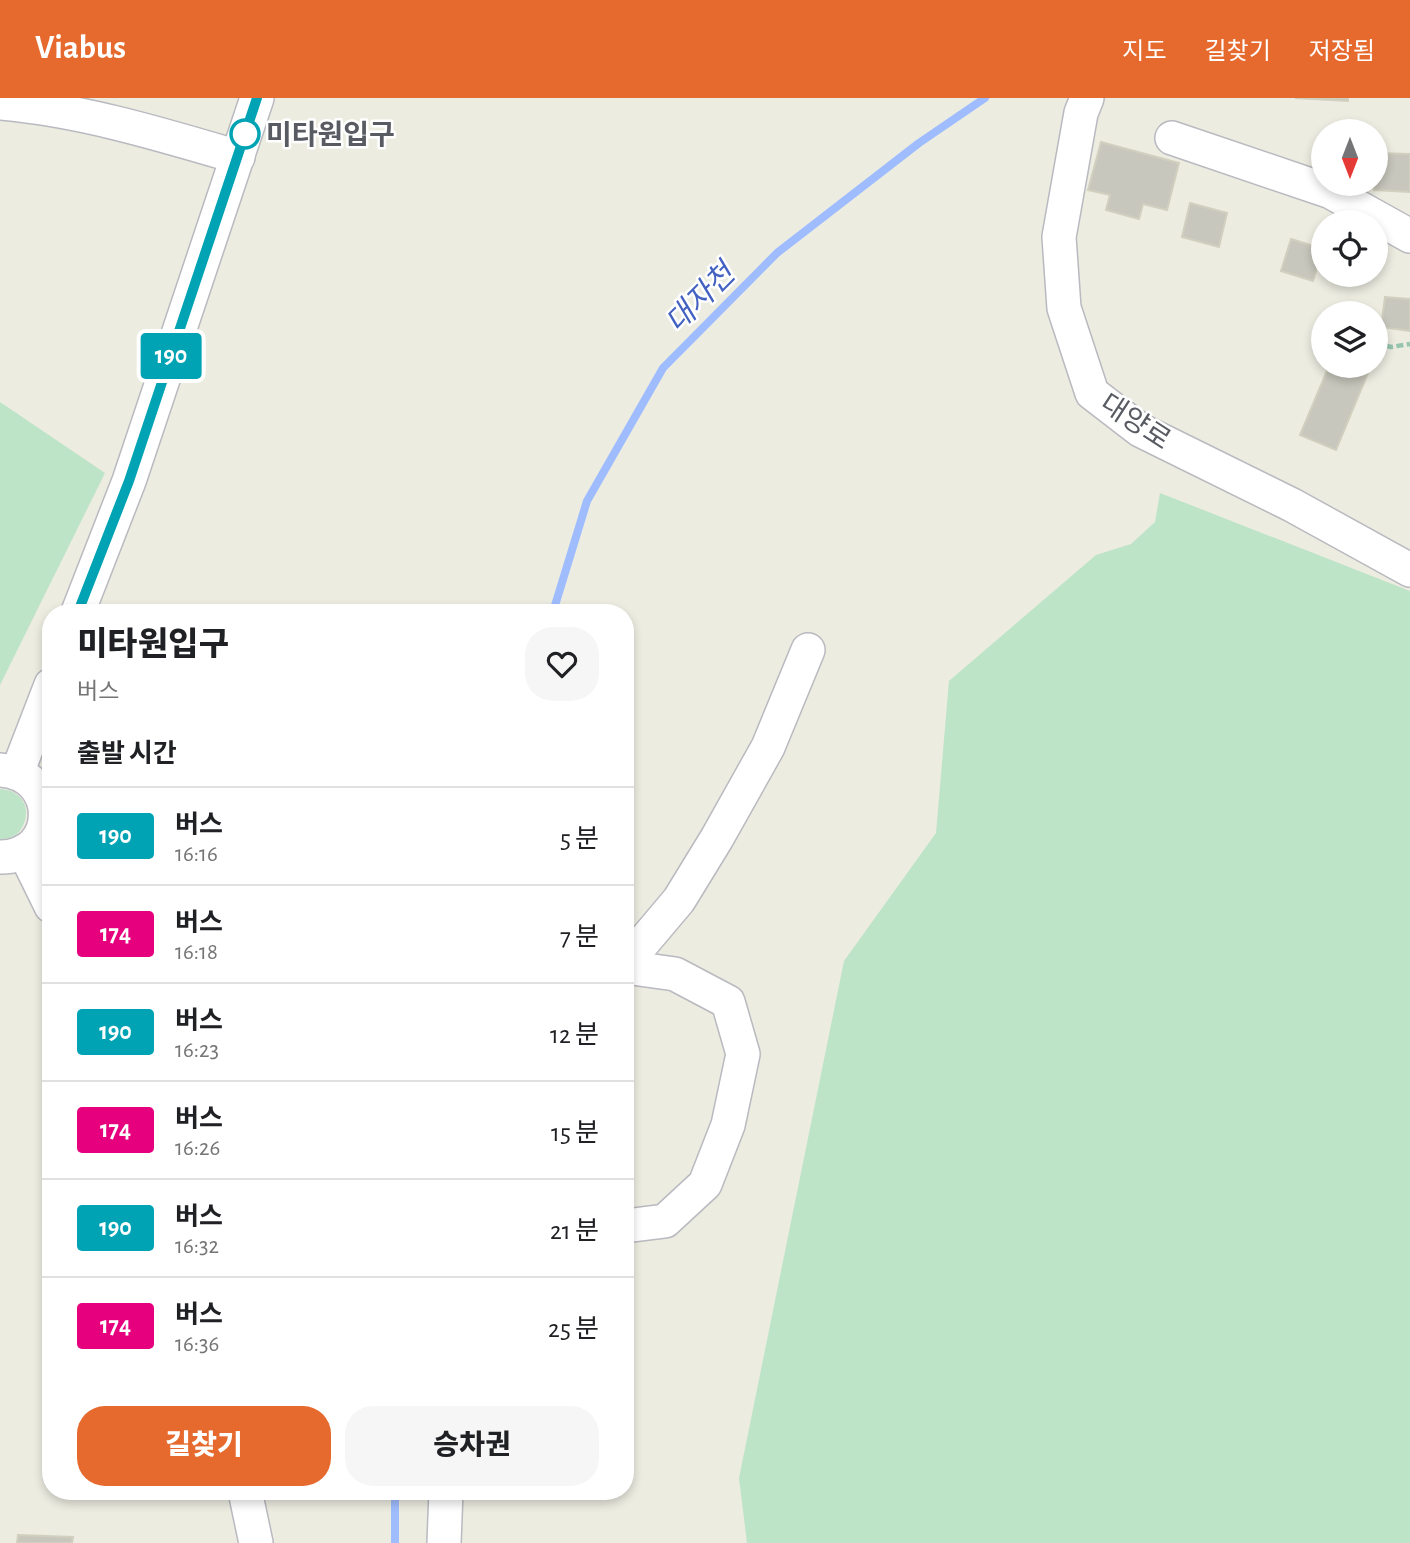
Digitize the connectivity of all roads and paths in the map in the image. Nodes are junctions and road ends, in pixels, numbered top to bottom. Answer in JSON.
{"nodes":[{"id":1,"x":257,"y":98,"type":"edge"},
{"id":2,"x":1087,"y":98,"type":"edge"},
{"id":3,"x":0,"y":103,"type":"edge"},
{"id":4,"x":1172,"y":138,"type":"dead end"},
{"id":5,"x":237,"y":157,"type":"junction"},
{"id":6,"x":1410,"y":236,"type":"edge"},
{"id":7,"x":1410,"y":344,"type":"edge"},
{"id":8,"x":1388,"y":346,"type":"edge"},
{"id":9,"x":1410,"y":570,"type":"edge"},
{"id":10,"x":81,"y":604,"type":"edge"},
{"id":11,"x":808,"y":650,"type":"dead end"},
{"id":12,"x":42,"y":703,"type":"edge"},
{"id":13,"x":8,"y":771,"type":"edge"},
{"id":14,"x":42,"y":798,"type":"edge"},
{"id":15,"x":42,"y":830,"type":"edge"},
{"id":16,"x":12,"y":854,"type":"edge"},
{"id":17,"x":42,"y":894,"type":"edge"},
{"id":18,"x":634,"y":955,"type":"edge"},
{"id":19,"x":634,"y":967,"type":"edge"},
{"id":20,"x":634,"y":1225,"type":"edge"},
{"id":21,"x":246,"y":1500,"type":"edge"},
{"id":22,"x":446,"y":1500,"type":"edge"},
{"id":23,"x":256,"y":1543,"type":"edge"},
{"id":24,"x":444,"y":1543,"type":"edge"}],
"edges":[{"from":1,"to":5,"type":"street"},
{"from":2,"to":9,"type":"street","name":"대양로"},
{"from":3,"to":5,"type":"street"},
{"from":4,"to":6,"type":"street"},
{"from":5,"to":10,"type":"street"},
{"from":7,"to":8,"type":"path"},
{"from":11,"to":18,"type":"street"},
{"from":12,"to":13,"type":"street"},
{"from":13,"to":14,"type":"street"},
{"from":15,"to":16,"type":"street"},
{"from":16,"to":17,"type":"street"},
{"from":19,"to":20,"type":"street"},
{"from":21,"to":23,"type":"street"},
{"from":22,"to":24,"type":"street"}]}
